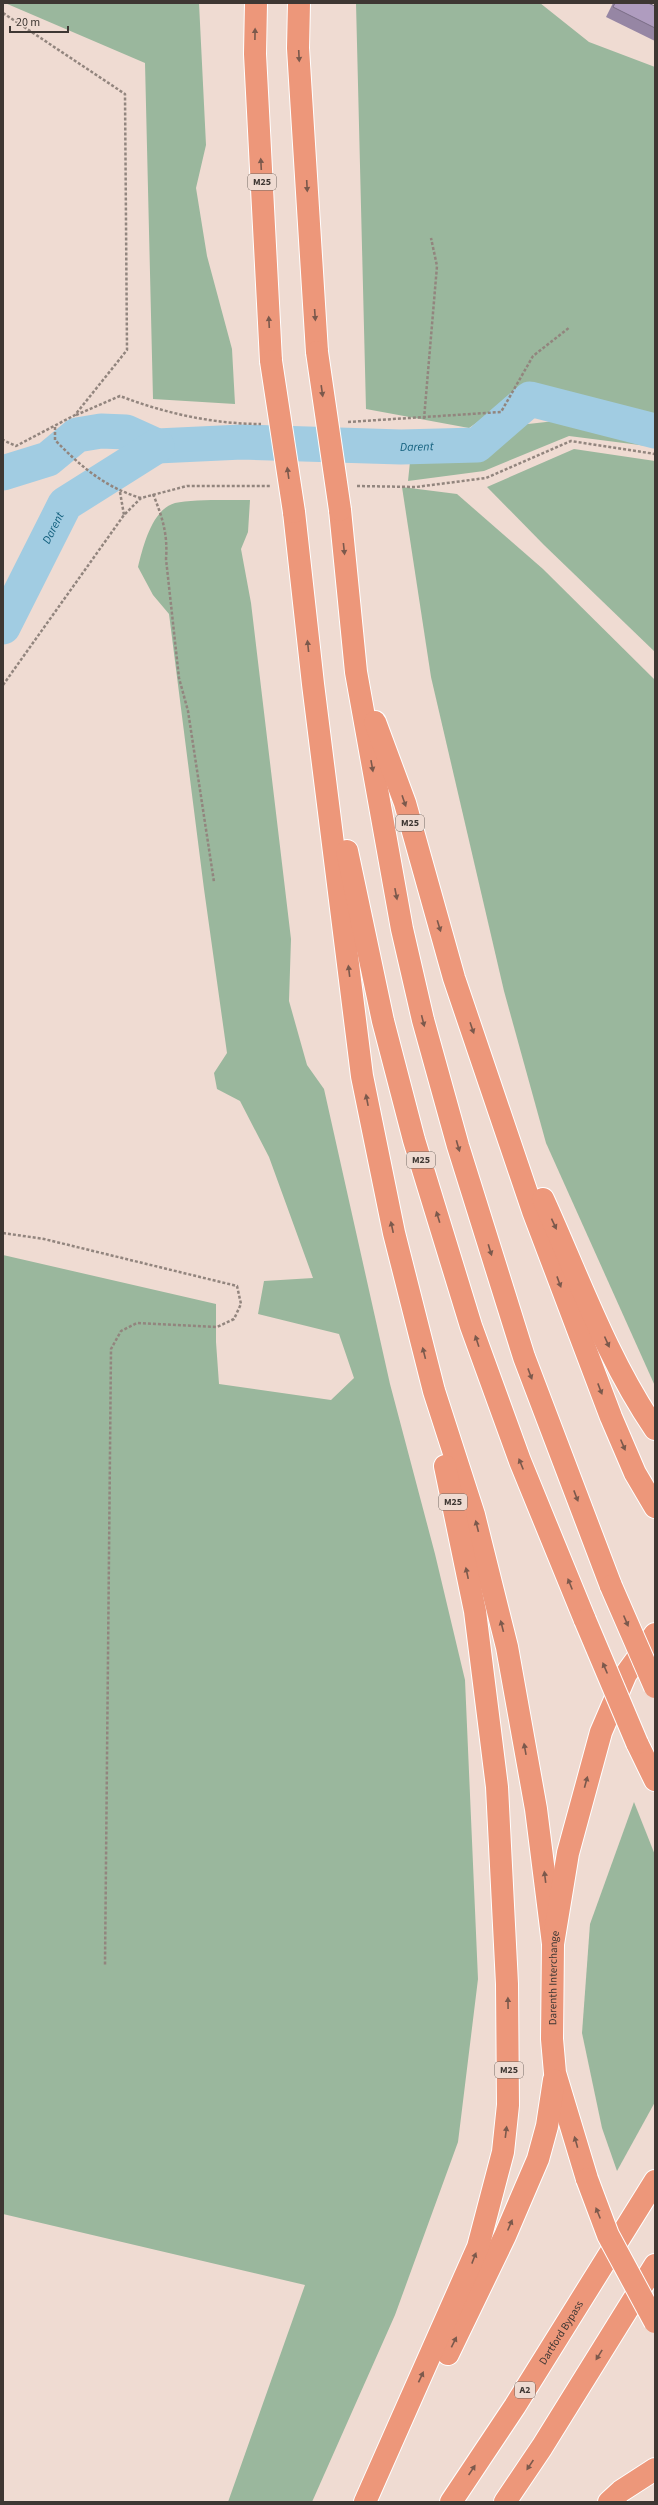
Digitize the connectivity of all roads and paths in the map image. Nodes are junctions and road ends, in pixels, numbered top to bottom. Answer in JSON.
{"nodes":[{"id":1,"x":256,"y":3,"type":"edge"},
{"id":2,"x":299,"y":3,"type":"edge"},
{"id":3,"x":3,"y":13,"type":"edge"},
{"id":4,"x":431,"y":238,"type":"dead end"},
{"id":5,"x":570,"y":327,"type":"dead end"},
{"id":6,"x":75,"y":415,"type":"junction"},
{"id":7,"x":424,"y":419,"type":"junction"},
{"id":8,"x":363,"y":422,"type":"dead end"},
{"id":9,"x":236,"y":424,"type":"dead end"},
{"id":10,"x":55,"y":427,"type":"junction"},
{"id":11,"x":3,"y":440,"type":"edge"},
{"id":12,"x":655,"y":454,"type":"edge"},
{"id":13,"x":274,"y":486,"type":"dead end"},
{"id":14,"x":353,"y":486,"type":"dead end"},
{"id":15,"x":120,"y":492,"type":"junction"},
{"id":16,"x":153,"y":494,"type":"junction"},
{"id":17,"x":141,"y":498,"type":"junction"},
{"id":18,"x":124,"y":515,"type":"junction"},
{"id":19,"x":356,"y":672,"type":"junction"},
{"id":20,"x":313,"y":684,"type":"junction"},
{"id":21,"x":3,"y":685,"type":"edge"},
{"id":22,"x":214,"y":882,"type":"dead end"},
{"id":23,"x":497,"y":1099,"type":"junction"},
{"id":24,"x":3,"y":1233,"type":"edge"},
{"id":25,"x":434,"y":1391,"type":"junction"},
{"id":26,"x":655,"y":1429,"type":"edge"},
{"id":27,"x":655,"y":1507,"type":"edge"},
{"id":28,"x":655,"y":1634,"type":"edge"},
{"id":29,"x":655,"y":1687,"type":"edge"},
{"id":30,"x":655,"y":1780,"type":"edge"},
{"id":31,"x":553,"y":1944,"type":"junction"},
{"id":32,"x":105,"y":1965,"type":"dead end"},
{"id":33,"x":555,"y":2073,"type":"junction"},
{"id":34,"x":655,"y":2181,"type":"edge"},
{"id":35,"x":655,"y":2265,"type":"edge"},
{"id":36,"x":655,"y":2322,"type":"edge"},
{"id":37,"x":655,"y":2469,"type":"edge"},
{"id":38,"x":365,"y":2502,"type":"edge"},
{"id":39,"x":374,"y":2502,"type":"edge"},
{"id":40,"x":451,"y":2502,"type":"edge"},
{"id":41,"x":505,"y":2502,"type":"edge"},
{"id":42,"x":609,"y":2502,"type":"edge"}],
"edges":[{"from":20,"to":1,"type":"highway","number":"M25","one_way":true,"bridge":true},
{"from":2,"to":19,"type":"highway","number":"M25","one_way":true,"bridge":true},
{"from":3,"to":6,"type":"path"},
{"from":4,"to":7,"type":"path"},
{"from":5,"to":7,"type":"path"},
{"from":6,"to":9,"type":"path"},
{"from":6,"to":10,"type":"path"},
{"from":7,"to":8,"type":"path"},
{"from":10,"to":11,"type":"path"},
{"from":10,"to":15,"type":"path"},
{"from":12,"to":14,"type":"path"},
{"from":13,"to":16,"type":"path"},
{"from":15,"to":17,"type":"path"},
{"from":15,"to":18,"type":"path"},
{"from":16,"to":17,"type":"path"},
{"from":16,"to":22,"type":"path"},
{"from":17,"to":18,"type":"path"},
{"from":18,"to":21,"type":"path"},
{"from":19,"to":23,"type":"highway","number":"M25","one_way":true},
{"from":19,"to":29,"type":"highway","number":"M25","one_way":true,"bridge":true},
{"from":25,"to":20,"type":"highway","number":"M25","one_way":true},
{"from":30,"to":20,"type":"highway","number":"M25","one_way":true,"bridge":true},
{"from":23,"to":26,"type":"highway","number":"M25","one_way":true},
{"from":23,"to":27,"type":"highway","number":"M25","one_way":true},
{"from":24,"to":32,"type":"path"},
{"from":31,"to":25,"type":"highway","number":"M25","one_way":true},
{"from":38,"to":25,"type":"highway","number":"M25","one_way":true},
{"from":31,"to":28,"type":"highway","name":"Darenth Interchange","one_way":true},
{"from":31,"to":33,"type":"highway","name":"Darenth Interchange"},
{"from":36,"to":33,"type":"highway","name":"Darenth Interchange","one_way":true,"bridge":true},
{"from":39,"to":33,"type":"highway","one_way":true},
{"from":40,"to":34,"type":"highway","name":"Dartford Bypass","number":"A2","one_way":true},
{"from":35,"to":41,"type":"highway","one_way":true},
{"from":37,"to":42,"type":"highway"}]}
